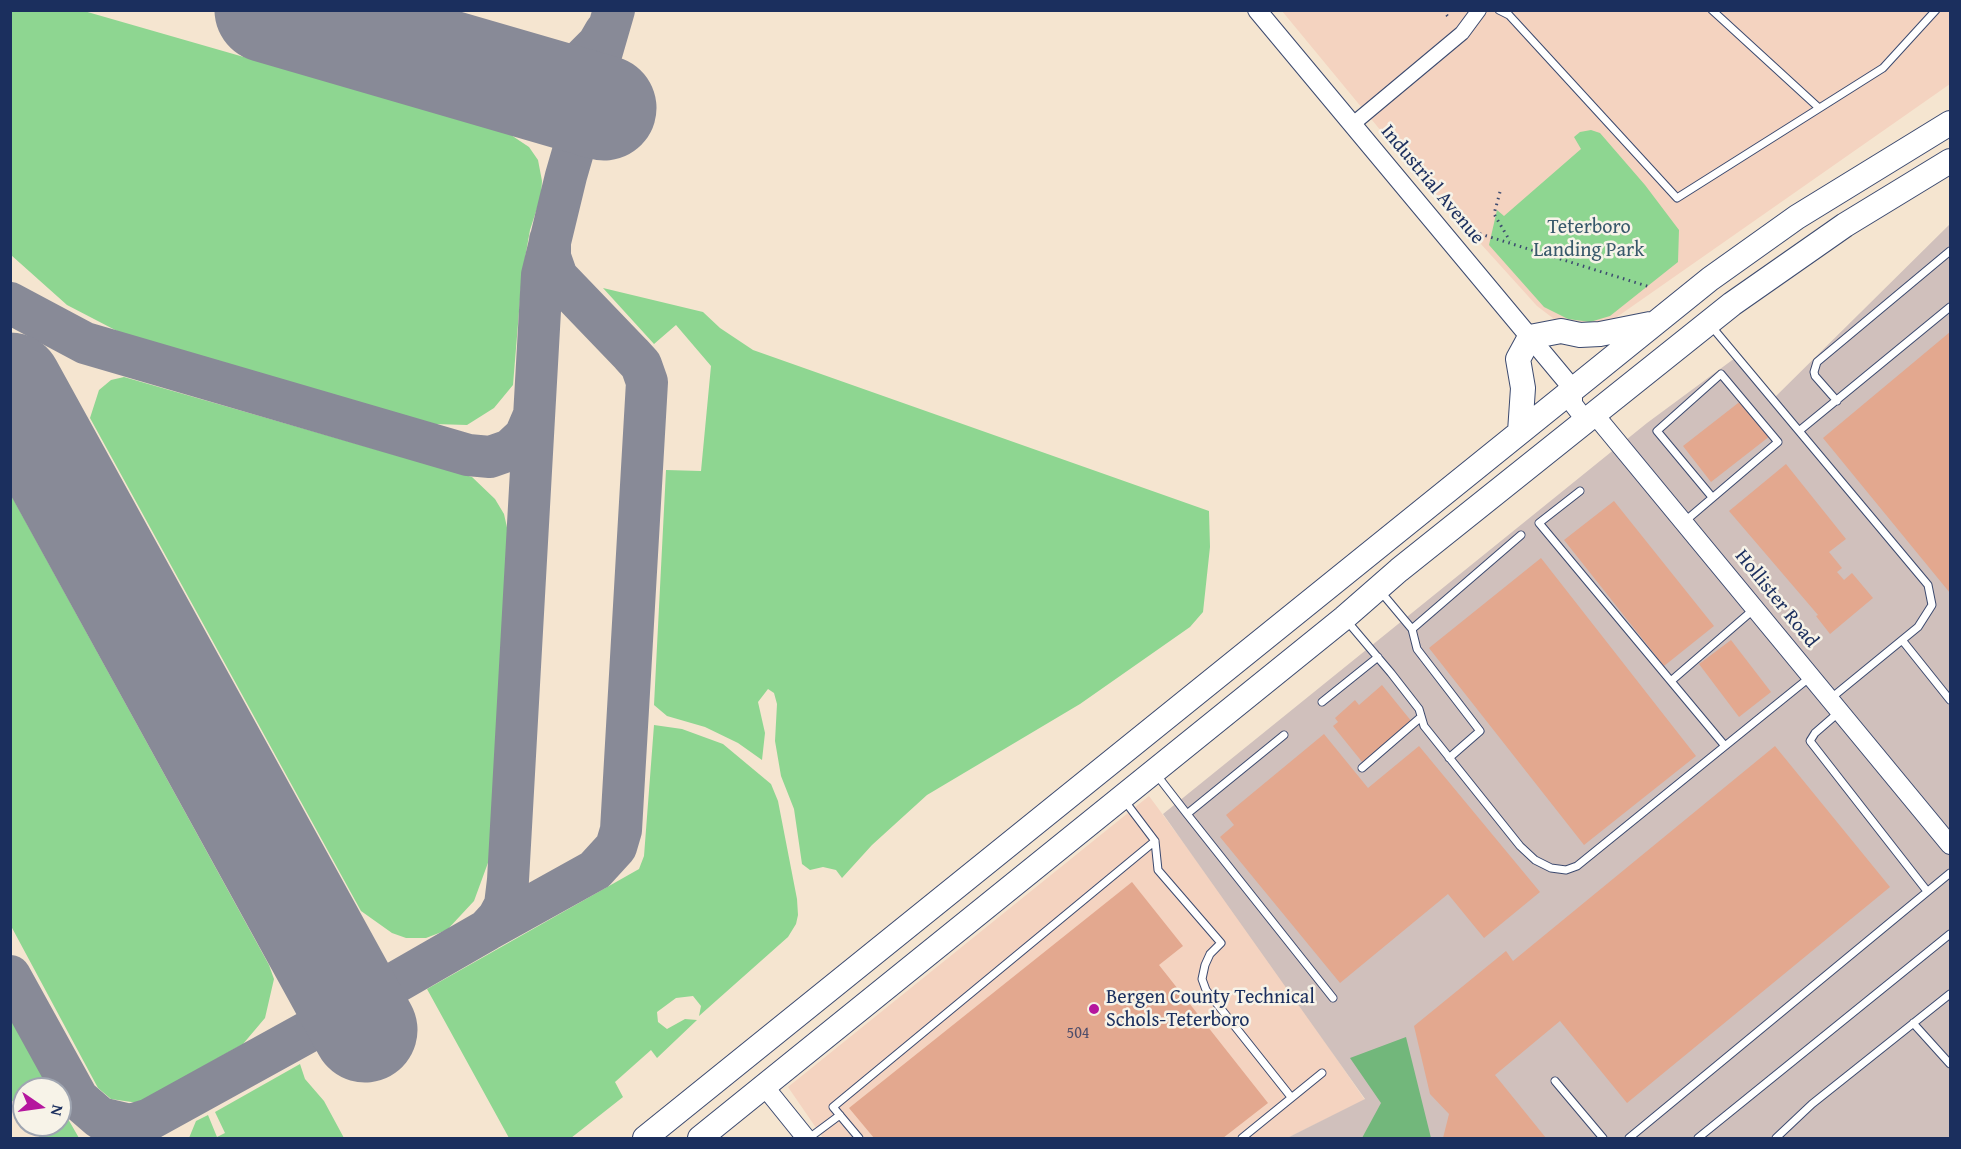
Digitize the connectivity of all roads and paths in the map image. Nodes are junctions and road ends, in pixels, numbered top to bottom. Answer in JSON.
{"nodes":[{"id":1,"x":1257,"y":10,"type":"edge"},
{"id":2,"x":1443,"y":10,"type":"edge"},
{"id":3,"x":1479,"y":10,"type":"edge"},
{"id":4,"x":1498,"y":10,"type":"edge"},
{"id":5,"x":1712,"y":10,"type":"edge"},
{"id":6,"x":1936,"y":10,"type":"edge"},
{"id":7,"x":1449,"y":18,"type":"dead end"},
{"id":8,"x":1819,"y":108,"type":"junction"},
{"id":9,"x":1950,"y":112,"type":"edge"},
{"id":10,"x":1353,"y":124,"type":"junction"},
{"id":11,"x":1941,"y":128,"type":"edge"},
{"id":12,"x":1950,"y":160,"type":"edge"},
{"id":13,"x":1500,"y":192,"type":"dead end"},
{"id":14,"x":1474,"y":232,"type":"dead end"},
{"id":15,"x":1510,"y":243,"type":"junction"},
{"id":16,"x":1950,"y":251,"type":"edge"},
{"id":17,"x":1650,"y":287,"type":"dead end"},
{"id":18,"x":1950,"y":307,"type":"edge"},
{"id":19,"x":1655,"y":322,"type":"junction"},
{"id":20,"x":1708,"y":323,"type":"junction"},
{"id":21,"x":1530,"y":337,"type":"junction"},
{"id":22,"x":1639,"y":378,"type":"junction"},
{"id":23,"x":1573,"y":389,"type":"junction"},
{"id":24,"x":1837,"y":401,"type":"junction"},
{"id":25,"x":1595,"y":415,"type":"junction"},
{"id":26,"x":1799,"y":431,"type":"junction"},
{"id":27,"x":1520,"y":432,"type":"junction"},
{"id":28,"x":1580,"y":491,"type":"dead end"},
{"id":29,"x":1712,"y":497,"type":"junction"},
{"id":30,"x":1684,"y":522,"type":"junction"},
{"id":31,"x":1521,"y":535,"type":"dead end"},
{"id":32,"x":1399,"y":570,"type":"junction"},
{"id":33,"x":1378,"y":588,"type":"junction"},
{"id":34,"x":1755,"y":608,"type":"junction"},
{"id":35,"x":1344,"y":618,"type":"junction"},
{"id":36,"x":1412,"y":629,"type":"junction"},
{"id":37,"x":1902,"y":640,"type":"junction"},
{"id":38,"x":1378,"y":657,"type":"junction"},
{"id":39,"x":1811,"y":676,"type":"junction"},
{"id":40,"x":1671,"y":681,"type":"junction"},
{"id":41,"x":1950,"y":700,"type":"edge"},
{"id":42,"x":1322,"y":702,"type":"dead end"},
{"id":43,"x":1835,"y":705,"type":"junction"},
{"id":44,"x":1421,"y":717,"type":"junction"},
{"id":45,"x":1284,"y":735,"type":"dead end"},
{"id":46,"x":1725,"y":746,"type":"junction"},
{"id":47,"x":1449,"y":758,"type":"junction"},
{"id":48,"x":1362,"y":768,"type":"dead end"},
{"id":49,"x":1154,"y":772,"type":"junction"},
{"id":50,"x":1122,"y":798,"type":"junction"},
{"id":51,"x":1187,"y":814,"type":"junction"},
{"id":52,"x":1155,"y":842,"type":"junction"},
{"id":53,"x":1950,"y":845,"type":"edge"},
{"id":54,"x":1950,"y":873,"type":"edge"},
{"id":55,"x":1928,"y":891,"type":"junction"},
{"id":56,"x":1950,"y":934,"type":"edge"},
{"id":57,"x":1950,"y":994,"type":"edge"},
{"id":58,"x":1333,"y":998,"type":"dead end"},
{"id":59,"x":1913,"y":1023,"type":"junction"},
{"id":60,"x":1950,"y":1064,"type":"edge"},
{"id":61,"x":1322,"y":1073,"type":"dead end"},
{"id":62,"x":1555,"y":1081,"type":"dead end"},
{"id":63,"x":764,"y":1086,"type":"junction"},
{"id":64,"x":1291,"y":1097,"type":"junction"},
{"id":65,"x":840,"y":1115,"type":"junction"},
{"id":66,"x":645,"y":1138,"type":"edge"},
{"id":67,"x":700,"y":1138,"type":"edge"},
{"id":68,"x":808,"y":1138,"type":"edge"},
{"id":69,"x":859,"y":1138,"type":"edge"},
{"id":70,"x":1242,"y":1138,"type":"edge"},
{"id":71,"x":1603,"y":1138,"type":"edge"},
{"id":72,"x":1629,"y":1138,"type":"edge"},
{"id":73,"x":1698,"y":1138,"type":"edge"},
{"id":74,"x":1776,"y":1138,"type":"edge"}],
"edges":[{"from":1,"to":10,"type":"street","name":"Industrial Avenue"},
{"from":2,"to":7,"type":"path"},
{"from":3,"to":10,"type":"street"},
{"from":4,"to":8,"type":"lane"},
{"from":5,"to":8,"type":"lane"},
{"from":6,"to":8,"type":"lane"},
{"from":9,"to":11,"type":"highway"},
{"from":10,"to":21,"type":"street","name":"Industrial Avenue"},
{"from":11,"to":19,"type":"highway"},
{"from":12,"to":20,"type":"highway"},
{"from":13,"to":15,"type":"path"},
{"from":14,"to":15,"type":"path"},
{"from":15,"to":17,"type":"path"},
{"from":16,"to":24,"type":"lane"},
{"from":18,"to":24,"type":"lane"},
{"from":19,"to":21,"type":"highway"},
{"from":19,"to":23,"type":"highway"},
{"from":20,"to":22,"type":"highway"},
{"from":20,"to":26,"type":"lane"},
{"from":21,"to":23,"type":"street","name":"Industrial Avenue"},
{"from":21,"to":27,"type":"highway"},
{"from":22,"to":23,"type":"highway"},
{"from":22,"to":25,"type":"highway"},
{"from":23,"to":25,"type":"street","name":"Hollister Road"},
{"from":23,"to":27,"type":"highway"},
{"from":23,"to":32,"type":"highway"},
{"from":24,"to":26,"type":"lane"},
{"from":25,"to":30,"type":"street","name":"Hollister Road"},
{"from":25,"to":32,"type":"highway"},
{"from":26,"to":37,"type":"lane"},
{"from":27,"to":66,"type":"highway"},
{"from":28,"to":40,"type":"lane"},
{"from":29,"to":29,"type":"lane"},
{"from":29,"to":30,"type":"lane"},
{"from":30,"to":34,"type":"street","name":"Hollister Road"},
{"from":31,"to":36,"type":"lane"},
{"from":32,"to":33,"type":"highway"},
{"from":33,"to":35,"type":"highway"},
{"from":33,"to":36,"type":"lane"},
{"from":34,"to":39,"type":"street","name":"Hollister Road"},
{"from":34,"to":40,"type":"lane"},
{"from":35,"to":38,"type":"lane"},
{"from":35,"to":49,"type":"highway"},
{"from":36,"to":47,"type":"lane"},
{"from":37,"to":41,"type":"lane"},
{"from":37,"to":43,"type":"lane"},
{"from":38,"to":42,"type":"lane"},
{"from":38,"to":44,"type":"lane"},
{"from":39,"to":43,"type":"street","name":"Hollister Road"},
{"from":39,"to":46,"type":"lane"},
{"from":40,"to":46,"type":"lane"},
{"from":43,"to":53,"type":"street","name":"Hollister Road"},
{"from":43,"to":55,"type":"lane"},
{"from":44,"to":47,"type":"lane"},
{"from":44,"to":48,"type":"lane"},
{"from":45,"to":51,"type":"lane"},
{"from":46,"to":47,"type":"lane"},
{"from":49,"to":50,"type":"highway"},
{"from":49,"to":51,"type":"lane"},
{"from":50,"to":52,"type":"lane"},
{"from":50,"to":63,"type":"highway"},
{"from":51,"to":58,"type":"lane"},
{"from":52,"to":64,"type":"lane"},
{"from":52,"to":65,"type":"lane"},
{"from":54,"to":55,"type":"lane"},
{"from":55,"to":72,"type":"lane"},
{"from":56,"to":73,"type":"lane"},
{"from":57,"to":59,"type":"lane"},
{"from":59,"to":60,"type":"lane"},
{"from":59,"to":74,"type":"lane"},
{"from":61,"to":64,"type":"lane"},
{"from":62,"to":71,"type":"lane"},
{"from":63,"to":67,"type":"highway"},
{"from":63,"to":68,"type":"street"},
{"from":64,"to":70,"type":"lane"},
{"from":65,"to":68,"type":"lane"},
{"from":65,"to":69,"type":"lane"}]}
